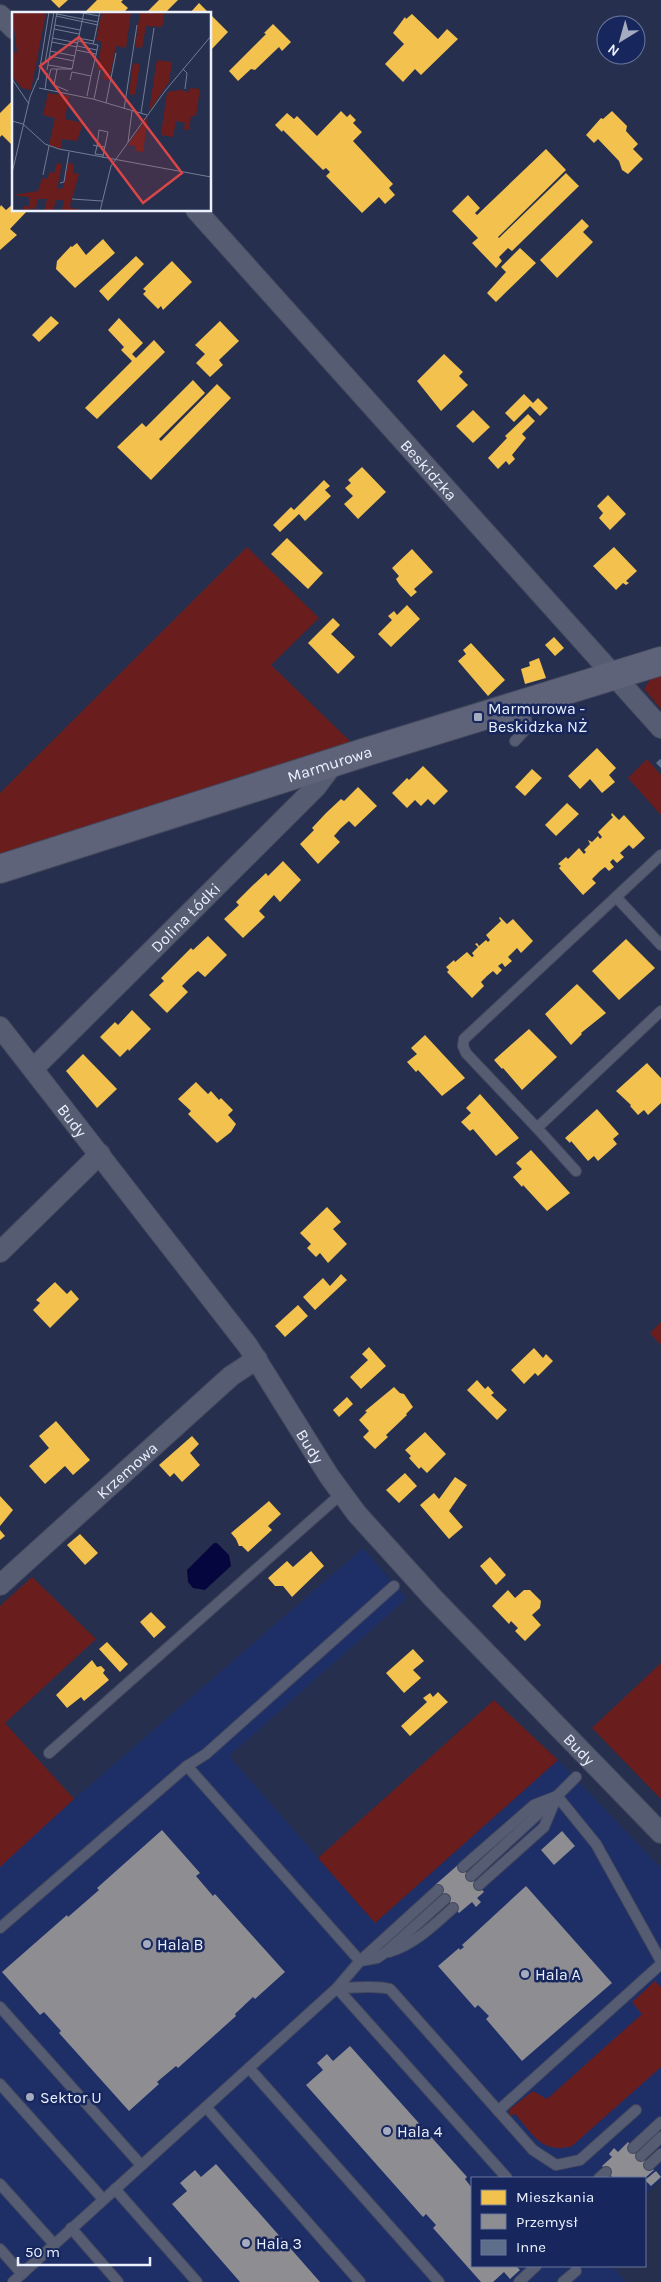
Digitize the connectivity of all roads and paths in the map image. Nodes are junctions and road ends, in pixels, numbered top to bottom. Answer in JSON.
{"nodes":[{"id":1,"x":0,"y":15,"type":"edge"},
{"id":2,"x":12,"y":27,"type":"edge"},
{"id":3,"x":197,"y":211,"type":"edge"},
{"id":4,"x":661,"y":661,"type":"edge"},
{"id":5,"x":614,"y":675,"type":"junction"},
{"id":6,"x":521,"y":704,"type":"junction"},
{"id":7,"x":661,"y":728,"type":"edge"},
{"id":8,"x":515,"y":741,"type":"dead end"},
{"id":9,"x":334,"y":763,"type":"junction"},
{"id":10,"x":661,"y":855,"type":"edge"},
{"id":11,"x":0,"y":869,"type":"edge"},
{"id":12,"x":616,"y":897,"type":"junction"},
{"id":13,"x":661,"y":945,"type":"edge"},
{"id":14,"x":661,"y":1011,"type":"edge"},
{"id":15,"x":0,"y":1027,"type":"edge"},
{"id":16,"x":33,"y":1069,"type":"junction"},
{"id":17,"x":536,"y":1128,"type":"junction"},
{"id":18,"x":100,"y":1154,"type":"junction"},
{"id":19,"x":576,"y":1171,"type":"dead end"},
{"id":20,"x":0,"y":1252,"type":"edge"},
{"id":21,"x":257,"y":1359,"type":"junction"},
{"id":22,"x":341,"y":1494,"type":"junction"},
{"id":23,"x":0,"y":1585,"type":"edge"},
{"id":24,"x":394,"y":1586,"type":"dead end"},
{"id":25,"x":49,"y":1753,"type":"dead end"},
{"id":26,"x":187,"y":1766,"type":"junction"},
{"id":27,"x":576,"y":1777,"type":"dead end"},
{"id":28,"x":557,"y":1796,"type":"junction"},
{"id":29,"x":661,"y":1833,"type":"edge"},
{"id":30,"x":463,"y":1867,"type":"dead end"},
{"id":31,"x":471,"y":1876,"type":"dead end"},
{"id":32,"x":479,"y":1885,"type":"dead end"},
{"id":33,"x":438,"y":1890,"type":"dead end"},
{"id":34,"x":445,"y":1899,"type":"dead end"},
{"id":35,"x":453,"y":1908,"type":"dead end"},
{"id":36,"x":0,"y":1928,"type":"edge"},
{"id":37,"x":386,"y":1952,"type":"junction"},
{"id":38,"x":360,"y":1961,"type":"junction"},
{"id":39,"x":661,"y":1962,"type":"edge"},
{"id":40,"x":337,"y":1988,"type":"junction"},
{"id":41,"x":0,"y":2007,"type":"edge"},
{"id":42,"x":249,"y":2068,"type":"junction"},
{"id":43,"x":0,"y":2084,"type":"edge"},
{"id":44,"x":206,"y":2107,"type":"junction"},
{"id":45,"x":636,"y":2110,"type":"dead end"},
{"id":46,"x":498,"y":2111,"type":"junction"},
{"id":47,"x":661,"y":2122,"type":"edge"},
{"id":48,"x":661,"y":2137,"type":"edge"},
{"id":49,"x":633,"y":2148,"type":"dead end"},
{"id":50,"x":661,"y":2154,"type":"edge"},
{"id":51,"x":641,"y":2156,"type":"dead end"},
{"id":52,"x":141,"y":2165,"type":"junction"},
{"id":53,"x":649,"y":2165,"type":"dead end"},
{"id":54,"x":506,"y":2177,"type":"edge"},
{"id":55,"x":0,"y":2184,"type":"edge"},
{"id":56,"x":115,"y":2189,"type":"junction"},
{"id":57,"x":103,"y":2199,"type":"junction"},
{"id":58,"x":70,"y":2228,"type":"junction"},
{"id":59,"x":54,"y":2244,"type":"junction"},
{"id":60,"x":0,"y":2250,"type":"edge"},
{"id":61,"x":535,"y":2267,"type":"edge"},
{"id":62,"x":576,"y":2270,"type":"dead end"},
{"id":63,"x":22,"y":2274,"type":"junction"},
{"id":64,"x":13,"y":2282,"type":"edge"},
{"id":65,"x":118,"y":2282,"type":"edge"},
{"id":66,"x":197,"y":2282,"type":"edge"},
{"id":67,"x":360,"y":2282,"type":"edge"},
{"id":68,"x":439,"y":2282,"type":"edge"},
{"id":69,"x":519,"y":2282,"type":"edge"},
{"id":70,"x":564,"y":2282,"type":"edge"}],
"edges":[{"from":1,"to":2,"type":"street"},
{"from":3,"to":5,"type":"street","name":"Beskidzka"},
{"from":4,"to":5,"type":"street","name":"Marmurowa"},
{"from":5,"to":6,"type":"street","name":"Marmurowa"},
{"from":5,"to":7,"type":"street","name":"Beskidzka"},
{"from":6,"to":8,"type":"lane"},
{"from":6,"to":9,"type":"street","name":"Marmurowa"},
{"from":9,"to":11,"type":"street","name":"Marmurowa"},
{"from":9,"to":16,"type":"street","name":"Dolina Łódki"},
{"from":10,"to":12,"type":"lane"},
{"from":12,"to":13,"type":"lane"},
{"from":12,"to":17,"type":"lane"},
{"from":14,"to":17,"type":"lane"},
{"from":15,"to":16,"type":"street","name":"Budy"},
{"from":16,"to":18,"type":"street","name":"Budy"},
{"from":17,"to":19,"type":"lane"},
{"from":18,"to":20,"type":"street"},
{"from":18,"to":21,"type":"street","name":"Budy"},
{"from":21,"to":22,"type":"street","name":"Budy"},
{"from":21,"to":23,"type":"street","name":"Krzemowa"},
{"from":22,"to":25,"type":"lane"},
{"from":22,"to":29,"type":"street","name":"Budy"},
{"from":24,"to":26,"type":"lane"},
{"from":26,"to":36,"type":"lane"},
{"from":26,"to":38,"type":"lane"},
{"from":27,"to":28,"type":"lane"},
{"from":28,"to":30,"type":"lane"},
{"from":28,"to":31,"type":"lane"},
{"from":28,"to":32,"type":"lane"},
{"from":28,"to":39,"type":"lane"},
{"from":33,"to":38,"type":"lane"},
{"from":34,"to":37,"type":"lane"},
{"from":35,"to":37,"type":"lane"},
{"from":37,"to":38,"type":"lane"},
{"from":38,"to":40,"type":"lane"},
{"from":39,"to":46,"type":"lane"},
{"from":40,"to":42,"type":"lane"},
{"from":40,"to":46,"type":"lane"},
{"from":40,"to":54,"type":"lane"},
{"from":41,"to":52,"type":"lane"},
{"from":42,"to":44,"type":"lane"},
{"from":42,"to":68,"type":"lane"},
{"from":43,"to":57,"type":"lane"},
{"from":44,"to":52,"type":"lane"},
{"from":44,"to":67,"type":"lane"},
{"from":45,"to":46,"type":"lane"},
{"from":47,"to":49,"type":"lane"},
{"from":48,"to":51,"type":"lane"},
{"from":50,"to":53,"type":"lane"},
{"from":52,"to":56,"type":"lane"},
{"from":55,"to":59,"type":"lane"},
{"from":56,"to":57,"type":"lane"},
{"from":56,"to":66,"type":"lane"},
{"from":57,"to":58,"type":"lane"},
{"from":58,"to":59,"type":"lane"},
{"from":58,"to":65,"type":"lane"},
{"from":59,"to":63,"type":"lane"},
{"from":60,"to":63,"type":"lane"},
{"from":61,"to":69,"type":"lane"},
{"from":62,"to":70,"type":"lane"},
{"from":63,"to":64,"type":"lane"}]}
